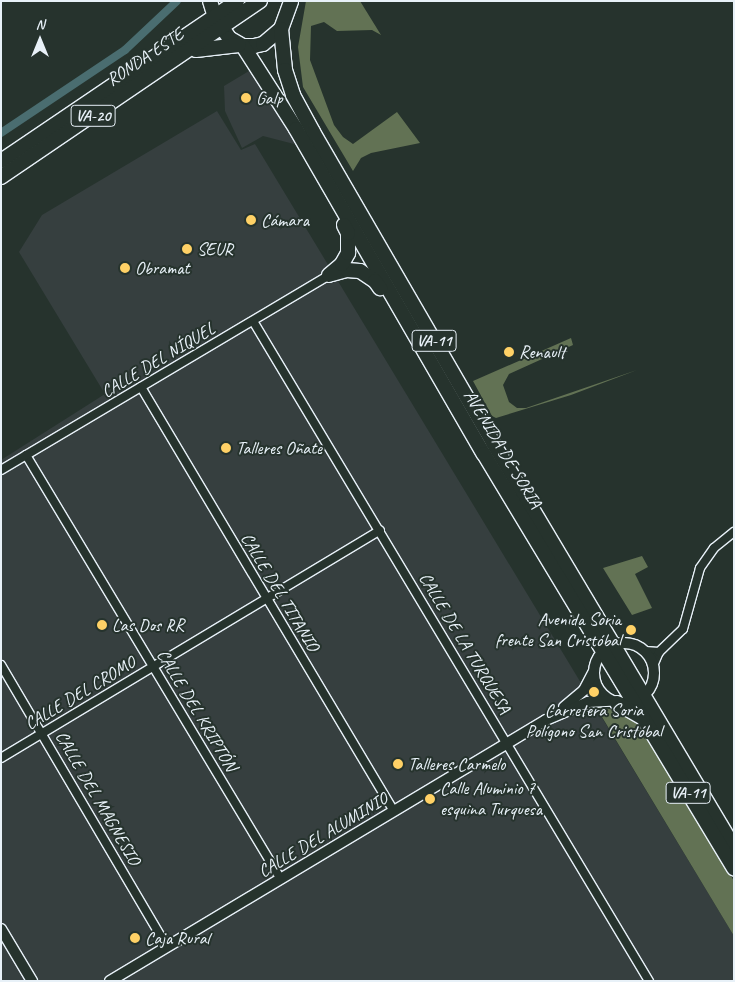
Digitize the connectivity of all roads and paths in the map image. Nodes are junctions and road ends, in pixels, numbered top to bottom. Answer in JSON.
{"nodes":[{"id":1,"x":209,"y":1,"type":"edge"},
{"id":2,"x":236,"y":1,"type":"edge"},
{"id":3,"x":260,"y":1,"type":"edge"},
{"id":4,"x":286,"y":6,"type":"edge"},
{"id":5,"x":218,"y":22,"type":"junction"},
{"id":6,"x":281,"y":29,"type":"junction"},
{"id":7,"x":180,"y":40,"type":"junction"},
{"id":8,"x":241,"y":45,"type":"junction"},
{"id":9,"x":184,"y":54,"type":"junction"},
{"id":10,"x":1,"y":161,"type":"edge"},
{"id":11,"x":317,"y":167,"type":"junction"},
{"id":12,"x":1,"y":177,"type":"edge"},
{"id":13,"x":329,"y":275,"type":"junction"},
{"id":14,"x":406,"y":320,"type":"junction"},
{"id":15,"x":253,"y":321,"type":"junction"},
{"id":16,"x":141,"y":388,"type":"junction"},
{"id":17,"x":26,"y":454,"type":"junction"},
{"id":18,"x":1,"y":470,"type":"edge"},
{"id":19,"x":380,"y":530,"type":"junction"},
{"id":20,"x":734,"y":532,"type":"edge"},
{"id":21,"x":267,"y":598,"type":"junction"},
{"id":22,"x":645,"y":651,"type":"junction"},
{"id":23,"x":658,"y":652,"type":"junction"},
{"id":24,"x":602,"y":656,"type":"junction"},
{"id":25,"x":1,"y":665,"type":"edge"},
{"id":26,"x":154,"y":666,"type":"junction"},
{"id":27,"x":653,"y":666,"type":"junction"},
{"id":28,"x":639,"y":699,"type":"junction"},
{"id":29,"x":614,"y":702,"type":"junction"},
{"id":30,"x":552,"y":717,"type":"junction"},
{"id":31,"x":643,"y":718,"type":"junction"},
{"id":32,"x":43,"y":733,"type":"junction"},
{"id":33,"x":508,"y":744,"type":"junction"},
{"id":34,"x":1,"y":758,"type":"edge"},
{"id":35,"x":394,"y":812,"type":"junction"},
{"id":36,"x":734,"y":847,"type":"edge"},
{"id":37,"x":734,"y":868,"type":"edge"},
{"id":38,"x":281,"y":879,"type":"junction"},
{"id":39,"x":1,"y":929,"type":"edge"},
{"id":40,"x":167,"y":947,"type":"junction"},
{"id":41,"x":32,"y":981,"type":"edge"},
{"id":42,"x":110,"y":981,"type":"edge"},
{"id":43,"x":649,"y":981,"type":"edge"}],
"edges":[{"from":1,"to":5,"type":"highway","number":"VA-11"},
{"from":1,"to":7,"type":"highway"},
{"from":2,"to":5,"type":"highway","name":"RONDA ESTE","number":"VA-20"},
{"from":3,"to":5,"type":"highway","name":"RONDA ESTE","number":"VA-20"},
{"from":4,"to":6,"type":"highway","number":"VA-11"},
{"from":5,"to":7,"type":"highway","name":"RONDA ESTE","number":"VA-20"},
{"from":5,"to":8,"type":"highway","number":"VA-11"},
{"from":5,"to":9,"type":"highway","name":"RONDA ESTE","number":"VA-20"},
{"from":6,"to":8,"type":"highway"},
{"from":6,"to":24,"type":"highway","name":"AVENIDA DE SORIA","number":"VA-11"},
{"from":7,"to":10,"type":"highway","name":"RONDA ESTE","number":"VA-20"},
{"from":8,"to":9,"type":"highway"},
{"from":8,"to":11,"type":"highway","name":"AVENIDA DE SORIA","number":"VA-11"},
{"from":9,"to":12,"type":"highway","name":"RONDA ESTE","number":"VA-20"},
{"from":11,"to":13,"type":"highway"},
{"from":11,"to":14,"type":"highway","name":"AVENIDA DE SORIA","number":"VA-11"},
{"from":13,"to":14,"type":"highway"},
{"from":13,"to":15,"type":"street","name":"CALLE DEL NÍQUEL"},
{"from":14,"to":24,"type":"highway","name":"AVENIDA DE SORIA","number":"VA-11"},
{"from":15,"to":16,"type":"street","name":"CALLE DEL NÍQUEL"},
{"from":15,"to":19,"type":"street","name":"CALLE DE LA TURQUESA"},
{"from":16,"to":17,"type":"street","name":"CALLE DEL NÍQUEL"},
{"from":16,"to":21,"type":"street","name":"CALLE DEL TITANIO"},
{"from":17,"to":18,"type":"street","name":"CALLE DEL NÍQUEL"},
{"from":17,"to":26,"type":"street","name":"CALLE DEL KRIPTÓN"},
{"from":19,"to":21,"type":"street","name":"CALLE DEL CROMO"},
{"from":19,"to":33,"type":"street","name":"CALLE DE LA TURQUESA"},
{"from":20,"to":23,"type":"street"},
{"from":21,"to":26,"type":"street","name":"CALLE DEL CROMO"},
{"from":21,"to":35,"type":"street","name":"CALLE DEL TITANIO"},
{"from":22,"to":23,"type":"street"},
{"from":22,"to":24,"type":"street"},
{"from":22,"to":27,"type":"street"},
{"from":23,"to":27,"type":"street"},
{"from":24,"to":28,"type":"highway","name":"AVENIDA DE SORIA","number":"VA-11"},
{"from":24,"to":29,"type":"street"},
{"from":24,"to":30,"type":"street","name":"CALLE DEL ALUMINIO"},
{"from":25,"to":32,"type":"street","name":"CALLE DEL MAGNESIO"},
{"from":26,"to":32,"type":"street","name":"CALLE DEL CROMO"},
{"from":26,"to":38,"type":"street","name":"CALLE DEL KRIPTÓN"},
{"from":27,"to":28,"type":"street"},
{"from":28,"to":29,"type":"street","name":"CALLE DEL ALUMINIO"},
{"from":28,"to":31,"type":"highway","name":"AVENIDA DE SORIA","number":"VA-11"},
{"from":28,"to":36,"type":"highway","name":"AVENIDA DE SORIA","number":"VA-11"},
{"from":29,"to":30,"type":"street","name":"CALLE DEL ALUMINIO"},
{"from":29,"to":31,"type":"highway"},
{"from":30,"to":33,"type":"street","name":"CALLE DEL ALUMINIO"},
{"from":31,"to":37,"type":"highway","name":"AVENIDA DE SORIA","number":"VA-11"},
{"from":32,"to":34,"type":"street","name":"CALLE DEL CROMO"},
{"from":32,"to":40,"type":"street","name":"CALLE DEL MAGNESIO"},
{"from":33,"to":35,"type":"street","name":"CALLE DEL ALUMINIO"},
{"from":33,"to":43,"type":"street","name":"CALLE DE LA TURQUESA"},
{"from":35,"to":38,"type":"street","name":"CALLE DEL ALUMINIO"},
{"from":38,"to":40,"type":"street","name":"CALLE DEL ALUMINIO"},
{"from":39,"to":41,"type":"street"},
{"from":40,"to":42,"type":"street","name":"CALLE DEL ALUMINIO"}]}
